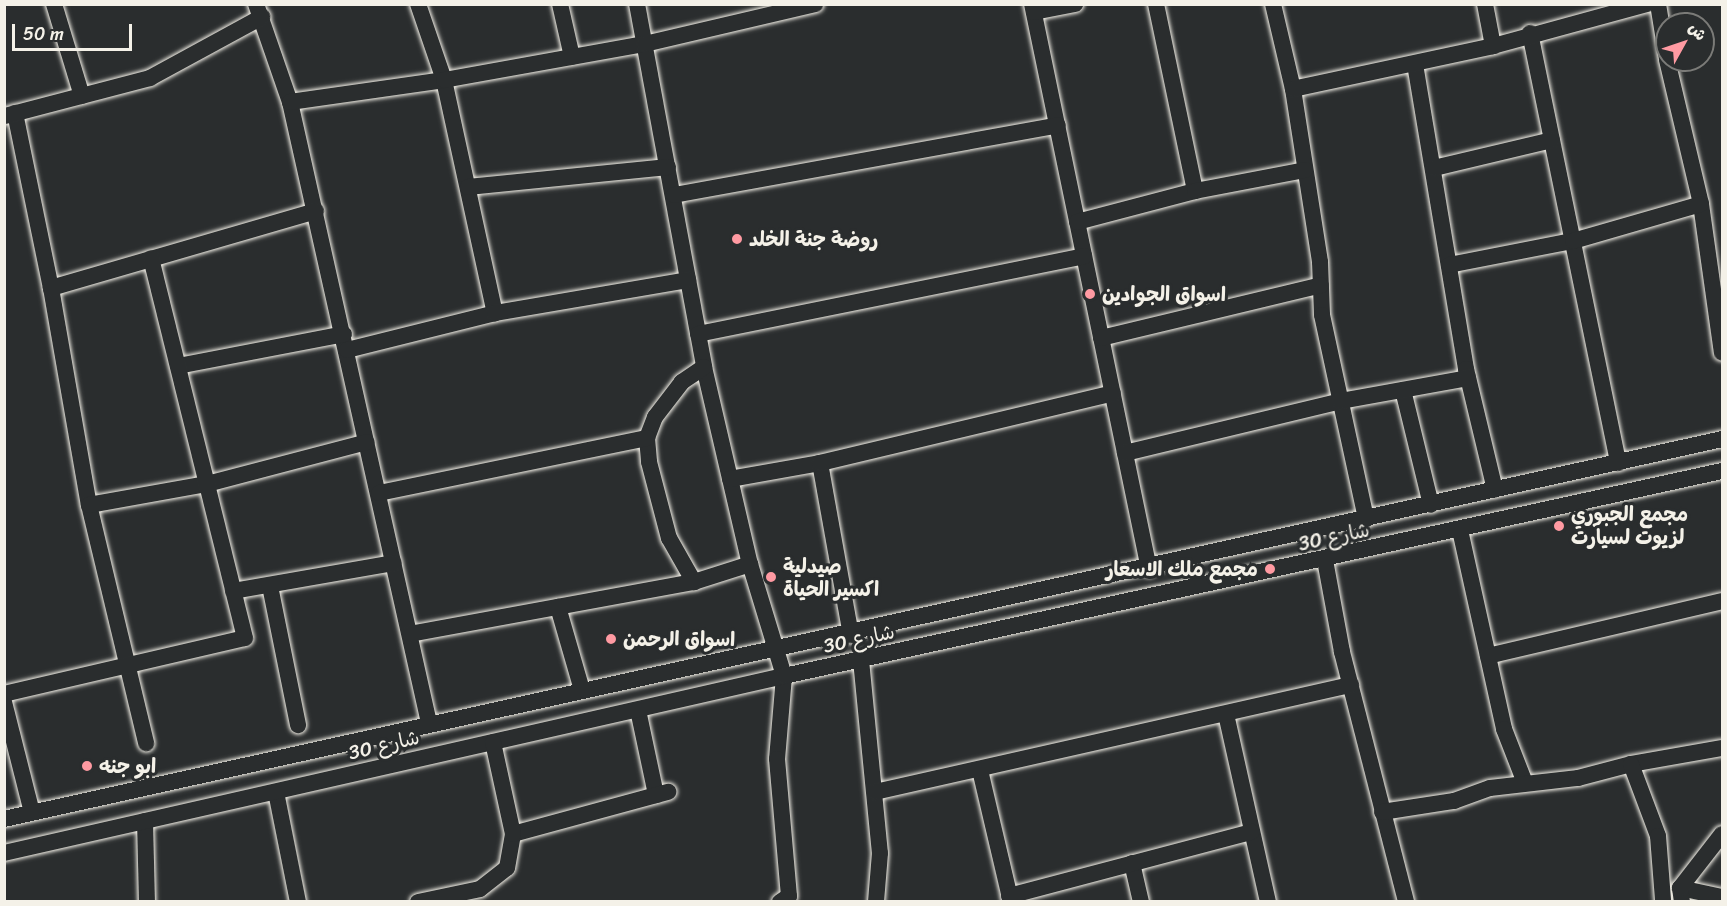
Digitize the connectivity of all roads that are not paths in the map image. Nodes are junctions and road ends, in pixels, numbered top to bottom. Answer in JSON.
{"nodes":[{"id":1,"x":54,"y":4,"type":"edge"},
{"id":2,"x":418,"y":4,"type":"edge"},
{"id":3,"x":560,"y":4,"type":"edge"},
{"id":4,"x":637,"y":4,"type":"edge"},
{"id":5,"x":815,"y":4,"type":"edge"},
{"id":6,"x":1074,"y":4,"type":"edge"},
{"id":7,"x":1156,"y":4,"type":"edge"},
{"id":8,"x":1273,"y":4,"type":"edge"},
{"id":9,"x":1485,"y":4,"type":"edge"},
{"id":10,"x":1647,"y":4,"type":"edge"},
{"id":11,"x":1033,"y":8,"type":"edge"},
{"id":12,"x":259,"y":11,"type":"edge"},
{"id":13,"x":1530,"y":33,"type":"junction"},
{"id":14,"x":645,"y":44,"type":"junction"},
{"id":15,"x":1493,"y":46,"type":"junction"},
{"id":16,"x":572,"y":57,"type":"junction"},
{"id":17,"x":1415,"y":64,"type":"junction"},
{"id":18,"x":1670,"y":72,"type":"edge"},
{"id":19,"x":444,"y":80,"type":"junction"},
{"id":20,"x":1293,"y":89,"type":"junction"},
{"id":21,"x":82,"y":96,"type":"junction"},
{"id":22,"x":290,"y":102,"type":"junction"},
{"id":23,"x":10,"y":115,"type":"edge"},
{"id":24,"x":1059,"y":125,"type":"junction"},
{"id":25,"x":1552,"y":140,"type":"junction"},
{"id":26,"x":668,"y":166,"type":"junction"},
{"id":27,"x":1434,"y":168,"type":"junction"},
{"id":28,"x":1305,"y":170,"type":"junction"},
{"id":29,"x":468,"y":188,"type":"junction"},
{"id":30,"x":1195,"y":191,"type":"junction"},
{"id":31,"x":674,"y":195,"type":"junction"},
{"id":32,"x":1701,"y":204,"type":"junction"},
{"id":33,"x":316,"y":211,"type":"junction"},
{"id":34,"x":1077,"y":222,"type":"junction"},
{"id":35,"x":1573,"y":242,"type":"junction"},
{"id":36,"x":1084,"y":256,"type":"junction"},
{"id":37,"x":151,"y":258,"type":"junction"},
{"id":38,"x":1449,"y":265,"type":"junction"},
{"id":39,"x":688,"y":280,"type":"junction"},
{"id":40,"x":1321,"y":285,"type":"junction"},
{"id":41,"x":51,"y":288,"type":"junction"},
{"id":42,"x":495,"y":313,"type":"junction"},
{"id":43,"x":698,"y":334,"type":"junction"},
{"id":44,"x":1101,"y":338,"type":"junction"},
{"id":45,"x":345,"y":342,"type":"junction"},
{"id":46,"x":1722,"y":353,"type":"edge"},
{"id":47,"x":178,"y":366,"type":"junction"},
{"id":48,"x":704,"y":367,"type":"junction"},
{"id":49,"x":1468,"y":378,"type":"junction"},
{"id":50,"x":1404,"y":390,"type":"junction"},
{"id":51,"x":1113,"y":393,"type":"junction"},
{"id":52,"x":1341,"y":401,"type":"junction"},
{"id":53,"x":648,"y":438,"type":"junction"},
{"id":54,"x":1722,"y":440,"type":"edge"},
{"id":55,"x":368,"y":442,"type":"junction"},
{"id":56,"x":1125,"y":453,"type":"junction"},
{"id":57,"x":820,"y":463,"type":"junction"},
{"id":58,"x":1618,"y":463,"type":"junction"},
{"id":59,"x":1722,"y":471,"type":"edge"},
{"id":60,"x":730,"y":478,"type":"junction"},
{"id":61,"x":207,"y":484,"type":"junction"},
{"id":62,"x":1495,"y":490,"type":"junction"},
{"id":63,"x":379,"y":493,"type":"junction"},
{"id":64,"x":89,"y":505,"type":"junction"},
{"id":65,"x":1431,"y":505,"type":"junction"},
{"id":66,"x":1366,"y":519,"type":"junction"},
{"id":67,"x":1460,"y":530,"type":"junction"},
{"id":68,"x":1325,"y":560,"type":"junction"},
{"id":69,"x":394,"y":563,"type":"junction"},
{"id":70,"x":750,"y":564,"type":"junction"},
{"id":71,"x":1149,"y":568,"type":"junction"},
{"id":72,"x":694,"y":582,"type":"junction"},
{"id":73,"x":270,"y":586,"type":"junction"},
{"id":74,"x":233,"y":591,"type":"junction"},
{"id":75,"x":1722,"y":601,"type":"edge"},
{"id":76,"x":558,"y":607,"type":"junction"},
{"id":77,"x":410,"y":634,"type":"junction"},
{"id":78,"x":851,"y":635,"type":"junction"},
{"id":79,"x":818,"y":641,"type":"junction"},
{"id":80,"x":778,"y":649,"type":"junction"},
{"id":81,"x":1488,"y":656,"type":"junction"},
{"id":82,"x":861,"y":660,"type":"junction"},
{"id":83,"x":129,"y":668,"type":"junction"},
{"id":84,"x":825,"y":668,"type":"junction"},
{"id":85,"x":784,"y":676,"type":"junction"},
{"id":86,"x":1351,"y":685,"type":"junction"},
{"id":87,"x":582,"y":690,"type":"junction"},
{"id":88,"x":4,"y":694,"type":"edge"},
{"id":89,"x":4,"y":702,"type":"edge"},
{"id":90,"x":638,"y":710,"type":"junction"},
{"id":91,"x":1226,"y":714,"type":"junction"},
{"id":92,"x":429,"y":723,"type":"junction"},
{"id":93,"x":298,"y":724,"type":"dead end"},
{"id":94,"x":493,"y":742,"type":"junction"},
{"id":95,"x":146,"y":743,"type":"dead end"},
{"id":96,"x":1722,"y":748,"type":"edge"},
{"id":97,"x":1631,"y":764,"type":"junction"},
{"id":98,"x":980,"y":770,"type":"junction"},
{"id":99,"x":1525,"y":783,"type":"junction"},
{"id":100,"x":276,"y":792,"type":"junction"},
{"id":101,"x":875,"y":792,"type":"junction"},
{"id":102,"x":1382,"y":812,"type":"junction"},
{"id":103,"x":32,"y":813,"type":"junction"},
{"id":104,"x":4,"y":819,"type":"edge"},
{"id":105,"x":145,"y":822,"type":"junction"},
{"id":106,"x":1252,"y":832,"type":"junction"},
{"id":107,"x":513,"y":834,"type":"junction"},
{"id":108,"x":1722,"y":834,"type":"edge"},
{"id":109,"x":4,"y":853,"type":"edge"},
{"id":110,"x":1132,"y":864,"type":"junction"},
{"id":111,"x":1682,"y":895,"type":"edge"},
{"id":112,"x":1722,"y":897,"type":"edge"},
{"id":113,"x":1010,"y":899,"type":"edge"},
{"id":114,"x":1658,"y":901,"type":"edge"},
{"id":115,"x":147,"y":902,"type":"edge"},
{"id":116,"x":298,"y":902,"type":"edge"},
{"id":117,"x":418,"y":902,"type":"edge"},
{"id":118,"x":780,"y":902,"type":"edge"},
{"id":119,"x":876,"y":902,"type":"edge"},
{"id":120,"x":1141,"y":902,"type":"edge"},
{"id":121,"x":1268,"y":902,"type":"edge"},
{"id":122,"x":1406,"y":902,"type":"edge"}],
"edges":[{"from":1,"to":21,"type":"street"},
{"from":2,"to":19,"type":"street"},
{"from":3,"to":16,"type":"street"},
{"from":4,"to":14,"type":"street"},
{"from":5,"to":14,"type":"street"},
{"from":6,"to":11,"type":"street"},
{"from":7,"to":30,"type":"street"},
{"from":8,"to":20,"type":"street"},
{"from":9,"to":15,"type":"street"},
{"from":10,"to":13,"type":"street"},
{"from":11,"to":24,"type":"street"},
{"from":12,"to":21,"type":"street"},
{"from":12,"to":22,"type":"street"},
{"from":13,"to":15,"type":"street"},
{"from":13,"to":25,"type":"street"},
{"from":14,"to":16,"type":"street"},
{"from":14,"to":26,"type":"street"},
{"from":15,"to":17,"type":"street"},
{"from":16,"to":19,"type":"street"},
{"from":17,"to":20,"type":"street"},
{"from":17,"to":27,"type":"street"},
{"from":18,"to":32,"type":"street"},
{"from":19,"to":22,"type":"street"},
{"from":19,"to":29,"type":"street"},
{"from":20,"to":28,"type":"street"},
{"from":21,"to":23,"type":"street"},
{"from":22,"to":33,"type":"street"},
{"from":23,"to":41,"type":"street"},
{"from":24,"to":31,"type":"street"},
{"from":24,"to":34,"type":"street"},
{"from":25,"to":27,"type":"street"},
{"from":25,"to":35,"type":"street"},
{"from":26,"to":29,"type":"street"},
{"from":26,"to":31,"type":"street"},
{"from":27,"to":38,"type":"street"},
{"from":28,"to":30,"type":"street"},
{"from":28,"to":40,"type":"street"},
{"from":29,"to":42,"type":"street"},
{"from":30,"to":34,"type":"street"},
{"from":31,"to":39,"type":"street"},
{"from":32,"to":35,"type":"street"},
{"from":32,"to":46,"type":"street"},
{"from":33,"to":37,"type":"street"},
{"from":33,"to":45,"type":"street"},
{"from":34,"to":36,"type":"street"},
{"from":35,"to":38,"type":"street"},
{"from":35,"to":58,"type":"street"},
{"from":36,"to":43,"type":"street"},
{"from":36,"to":44,"type":"street"},
{"from":37,"to":41,"type":"street"},
{"from":37,"to":47,"type":"street"},
{"from":38,"to":49,"type":"street"},
{"from":39,"to":42,"type":"street"},
{"from":39,"to":43,"type":"street"},
{"from":40,"to":44,"type":"street"},
{"from":40,"to":52,"type":"street"},
{"from":41,"to":64,"type":"street"},
{"from":42,"to":45,"type":"street"},
{"from":43,"to":48,"type":"street"},
{"from":44,"to":51,"type":"street"},
{"from":45,"to":47,"type":"street"},
{"from":45,"to":55,"type":"street"},
{"from":47,"to":61,"type":"street"},
{"from":48,"to":53,"type":"street"},
{"from":48,"to":60,"type":"street"},
{"from":49,"to":50,"type":"street"},
{"from":49,"to":62,"type":"street"},
{"from":50,"to":52,"type":"street"},
{"from":50,"to":65,"type":"street"},
{"from":51,"to":56,"type":"street"},
{"from":51,"to":57,"type":"street"},
{"from":52,"to":56,"type":"street"},
{"from":52,"to":66,"type":"street"},
{"from":53,"to":63,"type":"street"},
{"from":53,"to":72,"type":"street"},
{"from":54,"to":58,"type":"street","name":"شارع 30"},
{"from":55,"to":61,"type":"street"},
{"from":55,"to":63,"type":"street"},
{"from":56,"to":71,"type":"street"},
{"from":57,"to":60,"type":"street"},
{"from":57,"to":78,"type":"street"},
{"from":58,"to":62,"type":"street","name":"شارع 30"},
{"from":59,"to":67,"type":"street","name":"شارع 30"},
{"from":60,"to":70,"type":"street"},
{"from":61,"to":64,"type":"street"},
{"from":61,"to":74,"type":"street"},
{"from":62,"to":65,"type":"street","name":"شارع 30"},
{"from":63,"to":69,"type":"street"},
{"from":64,"to":83,"type":"street"},
{"from":65,"to":66,"type":"street","name":"شارع 30"},
{"from":66,"to":71,"type":"street","name":"شارع 30"},
{"from":67,"to":68,"type":"street","name":"شارع 30"},
{"from":67,"to":81,"type":"street"},
{"from":68,"to":82,"type":"street","name":"شارع 30"},
{"from":68,"to":86,"type":"street"},
{"from":69,"to":73,"type":"street"},
{"from":69,"to":77,"type":"street"},
{"from":70,"to":72,"type":"street"},
{"from":70,"to":80,"type":"street"},
{"from":71,"to":78,"type":"street","name":"شارع 30"},
{"from":72,"to":76,"type":"street"},
{"from":73,"to":74,"type":"street"},
{"from":73,"to":93,"type":"street"},
{"from":74,"to":83,"type":"street"},
{"from":75,"to":81,"type":"street"},
{"from":76,"to":77,"type":"street"},
{"from":76,"to":87,"type":"street"},
{"from":77,"to":92,"type":"street"},
{"from":78,"to":79,"type":"street","name":"شارع 30"},
{"from":79,"to":80,"type":"street","name":"شارع 30"},
{"from":79,"to":84,"type":"street"},
{"from":80,"to":85,"type":"street"},
{"from":80,"to":87,"type":"street","name":"شارع 30"},
{"from":81,"to":99,"type":"street"},
{"from":82,"to":84,"type":"street","name":"شارع 30"},
{"from":82,"to":101,"type":"street"},
{"from":83,"to":88,"type":"street"},
{"from":83,"to":95,"type":"street"},
{"from":84,"to":85,"type":"street","name":"شارع 30"},
{"from":85,"to":90,"type":"street","name":"شارع 30"},
{"from":85,"to":118,"type":"street"},
{"from":86,"to":91,"type":"street"},
{"from":86,"to":102,"type":"street"},
{"from":87,"to":92,"type":"street","name":"شارع 30"},
{"from":89,"to":103,"type":"street"},
{"from":90,"to":94,"type":"street","name":"شارع 30"},
{"from":90,"to":107,"type":"street"},
{"from":91,"to":98,"type":"street"},
{"from":91,"to":106,"type":"street"},
{"from":92,"to":103,"type":"street","name":"شارع 30"},
{"from":94,"to":100,"type":"street","name":"شارع 30"},
{"from":94,"to":107,"type":"street"},
{"from":96,"to":97,"type":"street"},
{"from":97,"to":99,"type":"street"},
{"from":97,"to":114,"type":"street"},
{"from":98,"to":101,"type":"street"},
{"from":98,"to":113,"type":"street"},
{"from":99,"to":102,"type":"street"},
{"from":100,"to":105,"type":"street","name":"شارع 30"},
{"from":100,"to":116,"type":"street"},
{"from":101,"to":119,"type":"street"},
{"from":102,"to":122,"type":"street"},
{"from":103,"to":104,"type":"street","name":"شارع 30"},
{"from":105,"to":109,"type":"street","name":"شارع 30"},
{"from":105,"to":115,"type":"street"},
{"from":106,"to":110,"type":"street"},
{"from":106,"to":121,"type":"street"},
{"from":107,"to":117,"type":"street"},
{"from":108,"to":111,"type":"street"},
{"from":110,"to":113,"type":"street"},
{"from":110,"to":120,"type":"street"},
{"from":111,"to":112,"type":"street"},
{"from":111,"to":114,"type":"street"}]}
